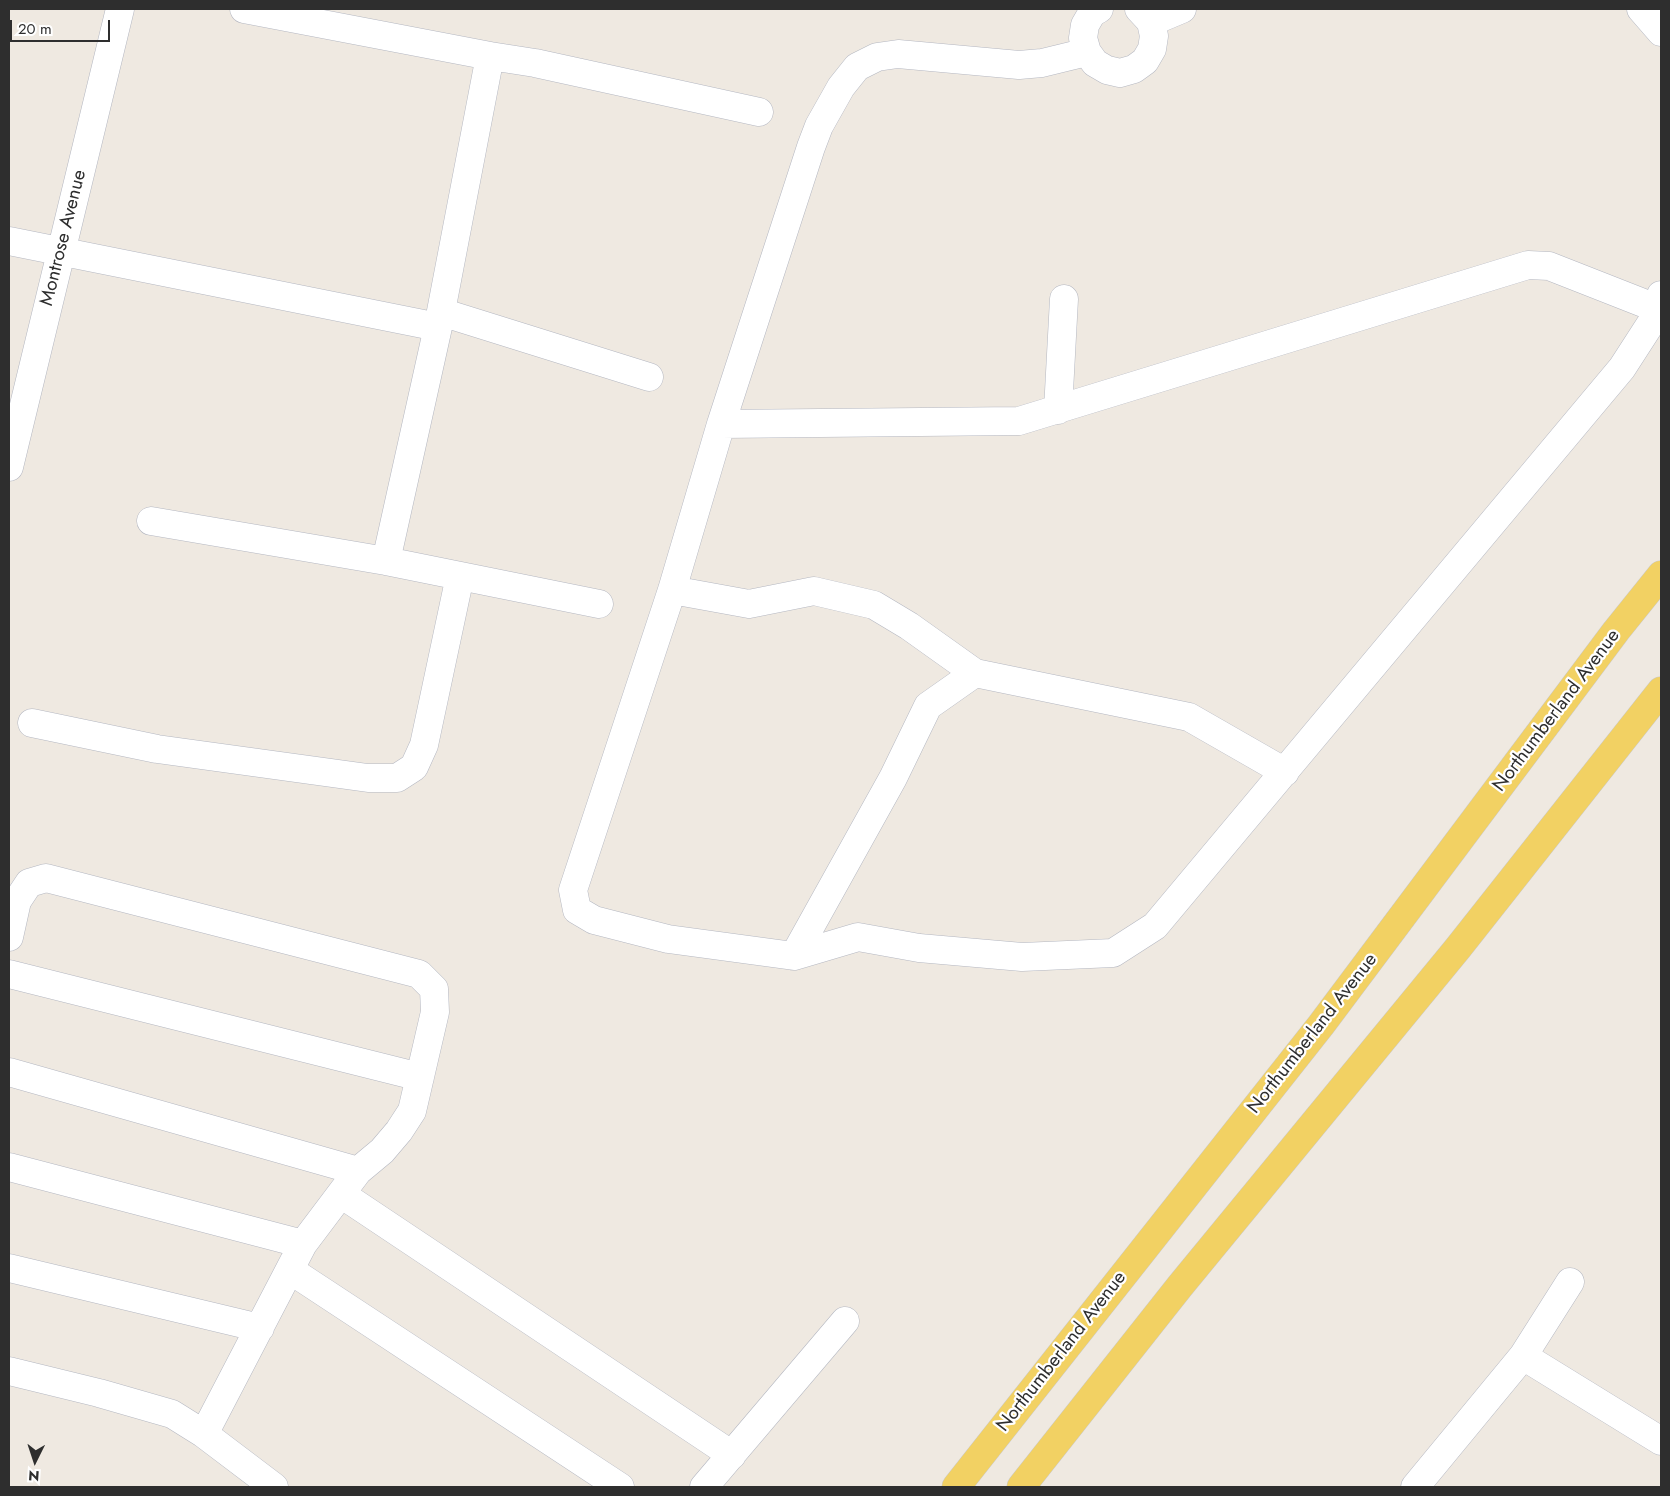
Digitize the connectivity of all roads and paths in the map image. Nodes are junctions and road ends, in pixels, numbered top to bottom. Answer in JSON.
{"nodes":[{"id":1,"x":120,"y":9,"type":"edge"},
{"id":2,"x":244,"y":9,"type":"edge"},
{"id":3,"x":1098,"y":9,"type":"edge"},
{"id":4,"x":1182,"y":9,"type":"edge"},
{"id":5,"x":1641,"y":9,"type":"edge"},
{"id":6,"x":1145,"y":15,"type":"edge"},
{"id":7,"x":1661,"y":32,"type":"edge"},
{"id":8,"x":1087,"y":52,"type":"junction"},
{"id":9,"x":490,"y":56,"type":"junction"},
{"id":10,"x":759,"y":112,"type":"dead end"},
{"id":11,"x":9,"y":240,"type":"edge"},
{"id":12,"x":60,"y":252,"type":"junction"},
{"id":13,"x":1064,"y":299,"type":"dead end"},
{"id":14,"x":1659,"y":302,"type":"edge"},
{"id":15,"x":440,"y":319,"type":"junction"},
{"id":16,"x":649,"y":377,"type":"dead end"},
{"id":17,"x":1058,"y":410,"type":"junction"},
{"id":18,"x":721,"y":424,"type":"junction"},
{"id":19,"x":9,"y":468,"type":"edge"},
{"id":20,"x":152,"y":521,"type":"dead end"},
{"id":21,"x":386,"y":561,"type":"junction"},
{"id":22,"x":1661,"y":574,"type":"edge"},
{"id":23,"x":460,"y":576,"type":"junction"},
{"id":24,"x":672,"y":590,"type":"junction"},
{"id":25,"x":598,"y":604,"type":"dead end"},
{"id":26,"x":975,"y":673,"type":"junction"},
{"id":27,"x":1661,"y":691,"type":"edge"},
{"id":28,"x":32,"y":723,"type":"dead end"},
{"id":29,"x":1285,"y":772,"type":"junction"},
{"id":30,"x":9,"y":937,"type":"edge"},
{"id":31,"x":794,"y":956,"type":"junction"},
{"id":32,"x":9,"y":974,"type":"edge"},
{"id":33,"x":9,"y":1072,"type":"edge"},
{"id":34,"x":420,"y":1077,"type":"junction"},
{"id":35,"x":9,"y":1167,"type":"edge"},
{"id":36,"x":358,"y":1171,"type":"junction"},
{"id":37,"x":341,"y":1194,"type":"junction"},
{"id":38,"x":303,"y":1244,"type":"junction"},
{"id":39,"x":9,"y":1268,"type":"edge"},
{"id":40,"x":290,"y":1270,"type":"junction"},
{"id":41,"x":1570,"y":1282,"type":"dead end"},
{"id":42,"x":844,"y":1321,"type":"dead end"},
{"id":43,"x":260,"y":1328,"type":"junction"},
{"id":44,"x":1523,"y":1356,"type":"junction"},
{"id":45,"x":9,"y":1371,"type":"edge"},
{"id":46,"x":204,"y":1434,"type":"junction"},
{"id":47,"x":1661,"y":1441,"type":"edge"},
{"id":48,"x":732,"y":1454,"type":"junction"},
{"id":49,"x":274,"y":1487,"type":"edge"},
{"id":50,"x":620,"y":1487,"type":"edge"},
{"id":51,"x":704,"y":1487,"type":"edge"},
{"id":52,"x":956,"y":1487,"type":"edge"},
{"id":53,"x":1021,"y":1487,"type":"edge"},
{"id":54,"x":1415,"y":1487,"type":"edge"}],
"edges":[{"from":1,"to":12,"type":"street","name":"Montrose Avenue"},
{"from":2,"to":9,"type":"street"},
{"from":3,"to":8,"type":"street"},
{"from":4,"to":6,"type":"street"},
{"from":5,"to":7,"type":"street"},
{"from":6,"to":8,"type":"street"},
{"from":8,"to":18,"type":"street"},
{"from":9,"to":10,"type":"street"},
{"from":9,"to":15,"type":"street"},
{"from":11,"to":12,"type":"street"},
{"from":12,"to":15,"type":"street"},
{"from":12,"to":19,"type":"street","name":"Montrose Avenue"},
{"from":13,"to":17,"type":"street"},
{"from":14,"to":17,"type":"street"},
{"from":14,"to":29,"type":"street"},
{"from":15,"to":16,"type":"street"},
{"from":15,"to":21,"type":"street"},
{"from":17,"to":18,"type":"street"},
{"from":18,"to":24,"type":"street"},
{"from":20,"to":21,"type":"street"},
{"from":21,"to":23,"type":"street"},
{"from":22,"to":52,"type":"main road","name":"Northumberland Avenue"},
{"from":23,"to":25,"type":"street"},
{"from":23,"to":28,"type":"street"},
{"from":24,"to":26,"type":"street"},
{"from":24,"to":31,"type":"street"},
{"from":26,"to":29,"type":"street"},
{"from":26,"to":31,"type":"street"},
{"from":27,"to":53,"type":"main road"},
{"from":29,"to":31,"type":"street"},
{"from":30,"to":34,"type":"street"},
{"from":32,"to":34,"type":"street"},
{"from":33,"to":36,"type":"street"},
{"from":34,"to":36,"type":"street"},
{"from":35,"to":38,"type":"street"},
{"from":36,"to":37,"type":"street"},
{"from":37,"to":38,"type":"street"},
{"from":37,"to":48,"type":"street"},
{"from":38,"to":40,"type":"street"},
{"from":39,"to":43,"type":"street"},
{"from":40,"to":43,"type":"street"},
{"from":40,"to":50,"type":"street"},
{"from":41,"to":44,"type":"street"},
{"from":42,"to":48,"type":"street"},
{"from":43,"to":46,"type":"street"},
{"from":44,"to":47,"type":"street"},
{"from":44,"to":54,"type":"street"},
{"from":45,"to":46,"type":"street"},
{"from":46,"to":49,"type":"street"},
{"from":48,"to":51,"type":"street"}]}
